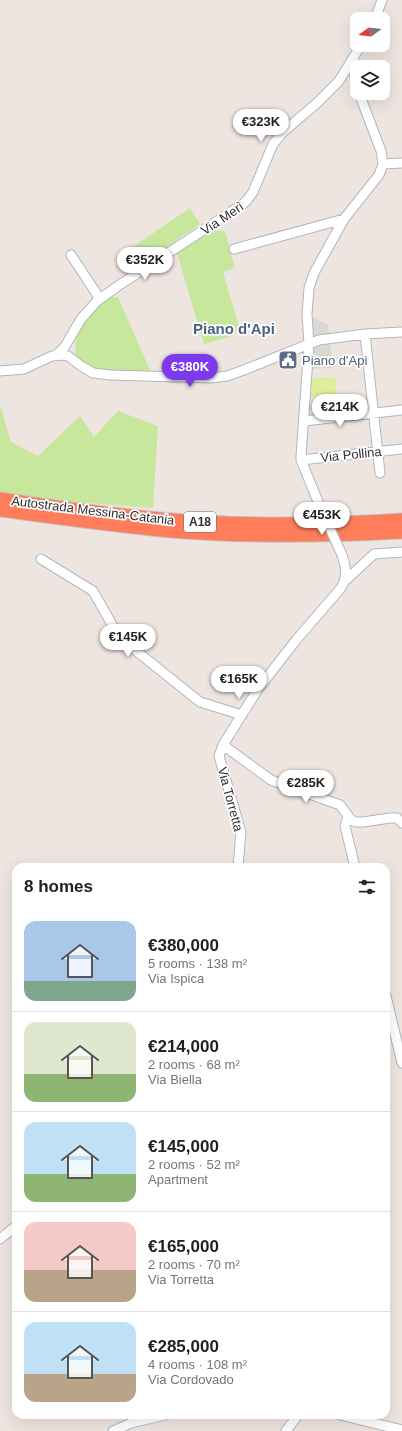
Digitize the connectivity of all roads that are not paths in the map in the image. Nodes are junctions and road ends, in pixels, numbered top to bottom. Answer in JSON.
{"nodes":[{"id":1,"x":381,"y":0,"type":"edge"},
{"id":2,"x":377,"y":12,"type":"edge"},
{"id":3,"x":357,"y":52,"type":"edge"},
{"id":4,"x":355,"y":55,"type":"junction"},
{"id":5,"x":354,"y":60,"type":"edge"},
{"id":6,"x":350,"y":80,"type":"edge"},
{"id":7,"x":339,"y":81,"type":"junction"},
{"id":8,"x":362,"y":100,"type":"edge"},
{"id":9,"x":402,"y":163,"type":"edge"},
{"id":10,"x":383,"y":164,"type":"junction"},
{"id":11,"x":344,"y":219,"type":"junction"},
{"id":12,"x":234,"y":249,"type":"dead end"},
{"id":13,"x":71,"y":255,"type":"dead end"},
{"id":14,"x":100,"y":299,"type":"junction"},
{"id":15,"x":76,"y":328,"type":"junction"},
{"id":16,"x":402,"y":332,"type":"edge"},
{"id":17,"x":365,"y":334,"type":"junction"},
{"id":18,"x":69,"y":340,"type":"junction"},
{"id":19,"x":309,"y":344,"type":"junction"},
{"id":20,"x":57,"y":354,"type":"junction"},
{"id":21,"x":70,"y":358,"type":"junction"},
{"id":22,"x":0,"y":371,"type":"edge"},
{"id":23,"x":402,"y":410,"type":"edge"},
{"id":24,"x":374,"y":413,"type":"junction"},
{"id":25,"x":304,"y":421,"type":"junction"},
{"id":26,"x":402,"y":449,"type":"edge"},
{"id":27,"x":377,"y":452,"type":"junction"},
{"id":28,"x":301,"y":460,"type":"junction"},
{"id":29,"x":380,"y":473,"type":"dead end"},
{"id":30,"x":0,"y":499,"type":"edge"},
{"id":31,"x":0,"y":510,"type":"edge"},
{"id":32,"x":402,"y":520,"type":"edge"},
{"id":33,"x":402,"y":532,"type":"edge"},
{"id":34,"x":402,"y":552,"type":"edge"},
{"id":35,"x":41,"y":559,"type":"dead end"},
{"id":36,"x":346,"y":580,"type":"junction"},
{"id":37,"x":242,"y":714,"type":"junction"},
{"id":38,"x":223,"y":745,"type":"junction"},
{"id":39,"x":348,"y":817,"type":"junction"},
{"id":40,"x":402,"y":823,"type":"edge"},
{"id":41,"x":238,"y":863,"type":"edge"},
{"id":42,"x":354,"y":863,"type":"edge"},
{"id":43,"x":390,"y":1013,"type":"edge"},
{"id":44,"x":402,"y":1063,"type":"edge"},
{"id":45,"x":12,"y":1229,"type":"edge"},
{"id":46,"x":0,"y":1239,"type":"edge"},
{"id":47,"x":148,"y":1419,"type":"edge"},
{"id":48,"x":294,"y":1419,"type":"edge"},
{"id":49,"x":357,"y":1419,"type":"edge"},
{"id":50,"x":402,"y":1430,"type":"edge"},
{"id":51,"x":113,"y":1431,"type":"edge"},
{"id":52,"x":286,"y":1431,"type":"edge"}],
"edges":[{"from":1,"to":2,"type":"street"},
{"from":3,"to":4,"type":"street","name":"Via Merì"},
{"from":4,"to":5,"type":"street"},
{"from":4,"to":7,"type":"street","name":"Via Merì"},
{"from":6,"to":7,"type":"street"},
{"from":7,"to":14,"type":"street","name":"Via Merì"},
{"from":8,"to":10,"type":"street"},
{"from":9,"to":10,"type":"street"},
{"from":10,"to":11,"type":"street"},
{"from":11,"to":12,"type":"street"},
{"from":11,"to":19,"type":"street"},
{"from":13,"to":14,"type":"street"},
{"from":14,"to":15,"type":"street","name":"Via Merì"},
{"from":15,"to":18,"type":"street","name":"Via Merì"},
{"from":15,"to":21,"type":"street"},
{"from":16,"to":17,"type":"street"},
{"from":17,"to":19,"type":"street"},
{"from":17,"to":24,"type":"street"},
{"from":18,"to":20,"type":"street","name":"Via Merì"},
{"from":18,"to":21,"type":"street"},
{"from":19,"to":21,"type":"street"},
{"from":19,"to":25,"type":"street"},
{"from":20,"to":21,"type":"street"},
{"from":20,"to":22,"type":"street"},
{"from":23,"to":24,"type":"street"},
{"from":24,"to":25,"type":"street"},
{"from":24,"to":27,"type":"street"},
{"from":25,"to":28,"type":"street"},
{"from":26,"to":27,"type":"street","name":"Via Pollina"},
{"from":27,"to":28,"type":"street","name":"Via Pollina"},
{"from":27,"to":29,"type":"street"},
{"from":28,"to":36,"type":"street","bridge":true},
{"from":30,"to":32,"type":"highway","name":"Autostrada Messina-Catania","number":"A18"},
{"from":31,"to":33,"type":"highway","name":"Autostrada Messina-Catania","number":"A18"},
{"from":34,"to":36,"type":"street","name":"Via Torretta"},
{"from":35,"to":37,"type":"street"},
{"from":36,"to":37,"type":"street","name":"Via Torretta"},
{"from":37,"to":38,"type":"street","name":"Via Torretta"},
{"from":38,"to":39,"type":"street"},
{"from":38,"to":41,"type":"street","name":"Via Torretta"},
{"from":39,"to":40,"type":"street"},
{"from":39,"to":42,"type":"street"},
{"from":43,"to":44,"type":"street"},
{"from":45,"to":46,"type":"street"},
{"from":47,"to":51,"type":"street"},
{"from":48,"to":52,"type":"street"},
{"from":49,"to":50,"type":"street"}]}
